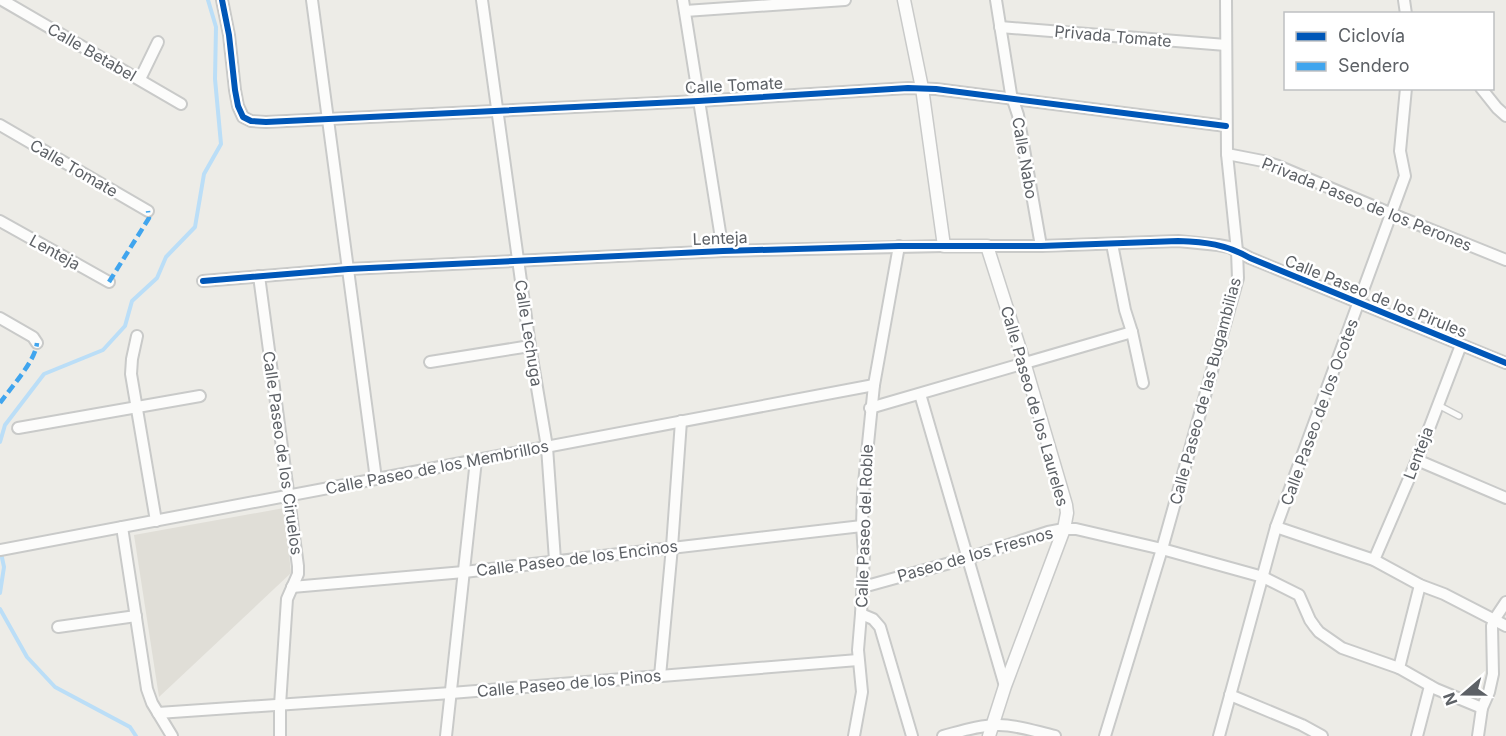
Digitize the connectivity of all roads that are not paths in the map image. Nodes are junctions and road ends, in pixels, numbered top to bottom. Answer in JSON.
{"nodes":[{"id":1,"x":2,"y":0,"type":"edge"},
{"id":2,"x":222,"y":0,"type":"edge"},
{"id":3,"x":312,"y":0,"type":"edge"},
{"id":4,"x":482,"y":0,"type":"edge"},
{"id":5,"x":845,"y":0,"type":"edge"},
{"id":6,"x":904,"y":0,"type":"edge"},
{"id":7,"x":996,"y":0,"type":"edge"},
{"id":8,"x":1226,"y":0,"type":"edge"},
{"id":9,"x":684,"y":6,"type":"edge"},
{"id":10,"x":1000,"y":27,"type":"junction"},
{"id":11,"x":158,"y":42,"type":"dead end"},
{"id":12,"x":1226,"y":45,"type":"junction"},
{"id":13,"x":140,"y":79,"type":"junction"},
{"id":14,"x":922,"y":88,"type":"junction"},
{"id":15,"x":1406,"y":90,"type":"edge"},
{"id":16,"x":1482,"y":90,"type":"edge"},
{"id":17,"x":1013,"y":100,"type":"junction"},
{"id":18,"x":698,"y":101,"type":"junction"},
{"id":19,"x":181,"y":104,"type":"dead end"},
{"id":20,"x":496,"y":110,"type":"junction"},
{"id":21,"x":1506,"y":116,"type":"edge"},
{"id":22,"x":328,"y":119,"type":"junction"},
{"id":23,"x":0,"y":125,"type":"edge"},
{"id":24,"x":1226,"y":126,"type":"junction"},
{"id":25,"x":1227,"y":154,"type":"junction"},
{"id":26,"x":148,"y":211,"type":"dead end"},
{"id":27,"x":1392,"y":214,"type":"junction"},
{"id":28,"x":0,"y":221,"type":"edge"},
{"id":29,"x":1112,"y":244,"type":"junction"},
{"id":30,"x":899,"y":246,"type":"junction"},
{"id":31,"x":944,"y":246,"type":"junction"},
{"id":32,"x":987,"y":246,"type":"junction"},
{"id":33,"x":1041,"y":246,"type":"junction"},
{"id":34,"x":723,"y":251,"type":"junction"},
{"id":35,"x":1237,"y":251,"type":"junction"},
{"id":36,"x":1506,"y":260,"type":"edge"},
{"id":37,"x":518,"y":262,"type":"junction"},
{"id":38,"x":348,"y":269,"type":"junction"},
{"id":39,"x":259,"y":276,"type":"junction"},
{"id":40,"x":203,"y":281,"type":"dead end"},
{"id":41,"x":110,"y":282,"type":"dead end"},
{"id":42,"x":1359,"y":304,"type":"junction"},
{"id":43,"x":0,"y":318,"type":"edge"},
{"id":44,"x":1132,"y":332,"type":"junction"},
{"id":45,"x":137,"y":336,"type":"dead end"},
{"id":46,"x":37,"y":343,"type":"dead end"},
{"id":47,"x":1461,"y":345,"type":"junction"},
{"id":48,"x":530,"y":346,"type":"junction"},
{"id":49,"x":430,"y":362,"type":"dead end"},
{"id":50,"x":1024,"y":362,"type":"junction"},
{"id":51,"x":1506,"y":363,"type":"edge"},
{"id":52,"x":1143,"y":383,"type":"dead end"},
{"id":53,"x":874,"y":384,"type":"junction"},
{"id":54,"x":920,"y":394,"type":"junction"},
{"id":55,"x":200,"y":396,"type":"dead end"},
{"id":56,"x":1437,"y":404,"type":"junction"},
{"id":57,"x":136,"y":407,"type":"junction"},
{"id":58,"x":870,"y":408,"type":"junction"},
{"id":59,"x":1459,"y":416,"type":"dead end"},
{"id":60,"x":681,"y":421,"type":"junction"},
{"id":61,"x":18,"y":428,"type":"dead end"},
{"id":62,"x":547,"y":447,"type":"junction"},
{"id":63,"x":476,"y":460,"type":"junction"},
{"id":64,"x":1417,"y":460,"type":"junction"},
{"id":65,"x":376,"y":479,"type":"junction"},
{"id":66,"x":289,"y":495,"type":"junction"},
{"id":67,"x":1506,"y":497,"type":"edge"},
{"id":68,"x":1506,"y":507,"type":"edge"},
{"id":69,"x":156,"y":521,"type":"junction"},
{"id":70,"x":862,"y":526,"type":"junction"},
{"id":71,"x":122,"y":527,"type":"junction"},
{"id":72,"x":1276,"y":527,"type":"junction"},
{"id":73,"x":1064,"y":529,"type":"junction"},
{"id":74,"x":672,"y":547,"type":"junction"},
{"id":75,"x":1162,"y":549,"type":"junction"},
{"id":76,"x":0,"y":550,"type":"edge"},
{"id":77,"x":968,"y":558,"type":"junction"},
{"id":78,"x":555,"y":560,"type":"junction"},
{"id":79,"x":1374,"y":560,"type":"junction"},
{"id":80,"x":464,"y":572,"type":"junction"},
{"id":81,"x":1263,"y":577,"type":"junction"},
{"id":82,"x":1420,"y":585,"type":"junction"},
{"id":83,"x":292,"y":586,"type":"junction"},
{"id":84,"x":863,"y":586,"type":"junction"},
{"id":85,"x":1506,"y":602,"type":"edge"},
{"id":86,"x":861,"y":614,"type":"junction"},
{"id":87,"x":136,"y":616,"type":"junction"},
{"id":88,"x":1494,"y":621,"type":"junction"},
{"id":89,"x":1506,"y":626,"type":"edge"},
{"id":90,"x":57,"y":627,"type":"dead end"},
{"id":91,"x":858,"y":660,"type":"junction"},
{"id":92,"x":1399,"y":668,"type":"junction"},
{"id":93,"x":660,"y":676,"type":"junction"},
{"id":94,"x":1005,"y":686,"type":"junction"},
{"id":95,"x":1430,"y":686,"type":"junction"},
{"id":96,"x":451,"y":693,"type":"junction"},
{"id":97,"x":1230,"y":695,"type":"junction"},
{"id":98,"x":280,"y":705,"type":"junction"},
{"id":99,"x":1482,"y":708,"type":"junction"},
{"id":100,"x":158,"y":713,"type":"junction"},
{"id":101,"x":991,"y":731,"type":"edge"},
{"id":102,"x":172,"y":736,"type":"edge"},
{"id":103,"x":280,"y":736,"type":"edge"},
{"id":104,"x":446,"y":736,"type":"edge"},
{"id":105,"x":854,"y":736,"type":"edge"},
{"id":106,"x":912,"y":736,"type":"edge"},
{"id":107,"x":943,"y":736,"type":"edge"},
{"id":108,"x":1055,"y":736,"type":"edge"},
{"id":109,"x":1105,"y":736,"type":"edge"},
{"id":110,"x":1219,"y":736,"type":"edge"},
{"id":111,"x":1322,"y":736,"type":"edge"},
{"id":112,"x":1417,"y":736,"type":"edge"},
{"id":113,"x":1478,"y":736,"type":"edge"}],
"edges":[{"from":1,"to":13,"type":"street","name":"Calle Betabel"},
{"from":2,"to":22,"type":"street","name":"Calle Tomate"},
{"from":3,"to":22,"type":"street"},
{"from":4,"to":20,"type":"street","name":"Calle Lechuga"},
{"from":5,"to":9,"type":"street"},
{"from":6,"to":14,"type":"street"},
{"from":7,"to":10,"type":"street","name":"Calle Nabo"},
{"from":8,"to":12,"type":"street","name":"Calle Paseo de las Bugambilias"},
{"from":9,"to":18,"type":"street"},
{"from":10,"to":12,"type":"street","name":"Privada Tomate"},
{"from":10,"to":17,"type":"street","name":"Calle Nabo"},
{"from":11,"to":13,"type":"street"},
{"from":12,"to":24,"type":"street","name":"Calle Paseo de las Bugambilias"},
{"from":13,"to":19,"type":"street","name":"Calle Betabel"},
{"from":14,"to":17,"type":"street","name":"Calle Tomate"},
{"from":14,"to":18,"type":"street","name":"Calle Tomate"},
{"from":14,"to":31,"type":"street"},
{"from":15,"to":27,"type":"street","name":"Calle Paseo de los Ocotes"},
{"from":16,"to":21,"type":"street"},
{"from":17,"to":24,"type":"street","name":"Calle Tomate"},
{"from":17,"to":33,"type":"street","name":"Calle Nabo"},
{"from":18,"to":20,"type":"street","name":"Calle Tomate"},
{"from":18,"to":34,"type":"street"},
{"from":20,"to":22,"type":"street","name":"Calle Tomate"},
{"from":20,"to":37,"type":"street","name":"Calle Lechuga"},
{"from":22,"to":38,"type":"street"},
{"from":23,"to":26,"type":"street","name":"Calle Tomate"},
{"from":24,"to":25,"type":"street","name":"Calle Paseo de las Bugambilias"},
{"from":25,"to":27,"type":"street","name":"Privada Paseo de los Perones"},
{"from":25,"to":35,"type":"street","name":"Calle Paseo de las Bugambilias"},
{"from":27,"to":36,"type":"street","name":"Privada Paseo de los Perones"},
{"from":27,"to":42,"type":"street","name":"Calle Paseo de los Ocotes"},
{"from":28,"to":41,"type":"street","name":"Lenteja"},
{"from":29,"to":33,"type":"street","name":"Lenteja"},
{"from":29,"to":35,"type":"street","name":"Lenteja"},
{"from":29,"to":44,"type":"street"},
{"from":30,"to":31,"type":"street","name":"Lenteja"},
{"from":30,"to":34,"type":"street","name":"Lenteja"},
{"from":30,"to":53,"type":"street","name":"Calle Paseo del Roble"},
{"from":31,"to":32,"type":"street","name":"Lenteja"},
{"from":32,"to":33,"type":"street","name":"Lenteja"},
{"from":32,"to":50,"type":"street","name":"Calle Paseo de los Laureles"},
{"from":34,"to":37,"type":"street","name":"Lenteja"},
{"from":35,"to":42,"type":"street","name":"Calle Paseo de los Pirules"},
{"from":35,"to":75,"type":"street","name":"Calle Paseo de las Bugambilias"},
{"from":37,"to":38,"type":"street","name":"Lenteja"},
{"from":37,"to":48,"type":"street","name":"Calle Lechuga"},
{"from":38,"to":39,"type":"street","name":"Lenteja"},
{"from":38,"to":65,"type":"street"},
{"from":39,"to":40,"type":"street","name":"Lenteja"},
{"from":39,"to":66,"type":"street","name":"Calle Paseo de los Ciruelos"},
{"from":42,"to":47,"type":"street","name":"Calle Paseo de los Pirules"},
{"from":42,"to":72,"type":"street","name":"Calle Paseo de los Ocotes"},
{"from":43,"to":46,"type":"street"},
{"from":44,"to":50,"type":"street"},
{"from":44,"to":52,"type":"street"},
{"from":45,"to":57,"type":"street"},
{"from":47,"to":51,"type":"street","name":"Calle Paseo de los Pirules"},
{"from":47,"to":56,"type":"street","name":"Lenteja"},
{"from":48,"to":49,"type":"street"},
{"from":48,"to":62,"type":"street","name":"Calle Lechuga"},
{"from":50,"to":54,"type":"street"},
{"from":50,"to":73,"type":"street","name":"Calle Paseo de los Laureles"},
{"from":53,"to":58,"type":"street","name":"Calle Paseo del Roble"},
{"from":53,"to":60,"type":"street","name":"Calle Paseo de los Membrillos"},
{"from":54,"to":58,"type":"street"},
{"from":54,"to":77,"type":"street"},
{"from":55,"to":57,"type":"street"},
{"from":56,"to":59,"type":"lane"},
{"from":56,"to":64,"type":"street","name":"Lenteja"},
{"from":57,"to":61,"type":"street"},
{"from":57,"to":69,"type":"street"},
{"from":58,"to":70,"type":"street","name":"Calle Paseo del Roble"},
{"from":60,"to":62,"type":"street","name":"Calle Paseo de los Membrillos"},
{"from":60,"to":74,"type":"street"},
{"from":62,"to":63,"type":"street","name":"Calle Paseo de los Membrillos"},
{"from":62,"to":78,"type":"street","name":"Calle Lechuga"},
{"from":63,"to":65,"type":"street","name":"Calle Paseo de los Membrillos"},
{"from":63,"to":80,"type":"street"},
{"from":64,"to":67,"type":"street"},
{"from":64,"to":79,"type":"street","name":"Lenteja"},
{"from":65,"to":66,"type":"street","name":"Calle Paseo de los Membrillos"},
{"from":66,"to":69,"type":"street","name":"Calle Paseo de los Membrillos"},
{"from":66,"to":83,"type":"street","name":"Calle Paseo de los Ciruelos"},
{"from":67,"to":68,"type":"street"},
{"from":69,"to":71,"type":"street","name":"Calle Paseo de los Membrillos"},
{"from":70,"to":74,"type":"street","name":"Calle Paseo de los Encinos"},
{"from":70,"to":84,"type":"street","name":"Calle Paseo del Roble"},
{"from":71,"to":76,"type":"street","name":"Calle Paseo de los Membrillos"},
{"from":71,"to":87,"type":"street"},
{"from":72,"to":79,"type":"street"},
{"from":72,"to":81,"type":"street","name":"Calle Paseo de los Ocotes"},
{"from":73,"to":75,"type":"street","name":"Paseo de los Fresnos"},
{"from":73,"to":77,"type":"street","name":"Paseo de los Fresnos"},
{"from":73,"to":94,"type":"street","name":"Calle Paseo de los Laureles"},
{"from":74,"to":78,"type":"street","name":"Calle Paseo de los Encinos"},
{"from":74,"to":93,"type":"street"},
{"from":75,"to":81,"type":"street","name":"Paseo de los Fresnos"},
{"from":75,"to":109,"type":"street","name":"Calle Paseo de las Bugambilias"},
{"from":77,"to":84,"type":"street","name":"Paseo de los Fresnos"},
{"from":77,"to":94,"type":"street"},
{"from":78,"to":80,"type":"street","name":"Calle Paseo de los Encinos"},
{"from":79,"to":82,"type":"street"},
{"from":80,"to":83,"type":"street","name":"Calle Paseo de los Encinos"},
{"from":80,"to":96,"type":"street"},
{"from":81,"to":92,"type":"street","name":"Paseo de los Fresnos"},
{"from":81,"to":97,"type":"street","name":"Calle Paseo de los Ocotes"},
{"from":82,"to":88,"type":"street"},
{"from":82,"to":92,"type":"street"},
{"from":83,"to":98,"type":"street","name":"Calle Paseo de los Ciruelos"},
{"from":84,"to":86,"type":"street","name":"Calle Paseo del Roble"},
{"from":85,"to":88,"type":"street"},
{"from":86,"to":91,"type":"street","name":"Calle Paseo del Roble"},
{"from":86,"to":106,"type":"street"},
{"from":87,"to":90,"type":"street"},
{"from":87,"to":100,"type":"street"},
{"from":88,"to":89,"type":"street"},
{"from":88,"to":99,"type":"street"},
{"from":91,"to":93,"type":"street","name":"Calle Paseo de los Pinos"},
{"from":91,"to":105,"type":"street","name":"Calle Paseo del Roble"},
{"from":92,"to":95,"type":"street","name":"Paseo de los Fresnos"},
{"from":93,"to":96,"type":"street","name":"Calle Paseo de los Pinos"},
{"from":94,"to":101,"type":"street","name":"Calle Paseo de los Laureles"},
{"from":95,"to":99,"type":"street","name":"Paseo de los Fresnos"},
{"from":95,"to":112,"type":"street"},
{"from":96,"to":98,"type":"street","name":"Calle Paseo de los Pinos"},
{"from":96,"to":104,"type":"street"},
{"from":97,"to":110,"type":"street","name":"Calle Paseo de los Ocotes"},
{"from":97,"to":111,"type":"street"},
{"from":98,"to":100,"type":"street","name":"Calle Paseo de los Pinos"},
{"from":98,"to":103,"type":"street","name":"Calle Paseo de los Ciruelos"},
{"from":99,"to":113,"type":"street"},
{"from":100,"to":102,"type":"street"},
{"from":101,"to":107,"type":"street"},
{"from":101,"to":108,"type":"street"}]}
